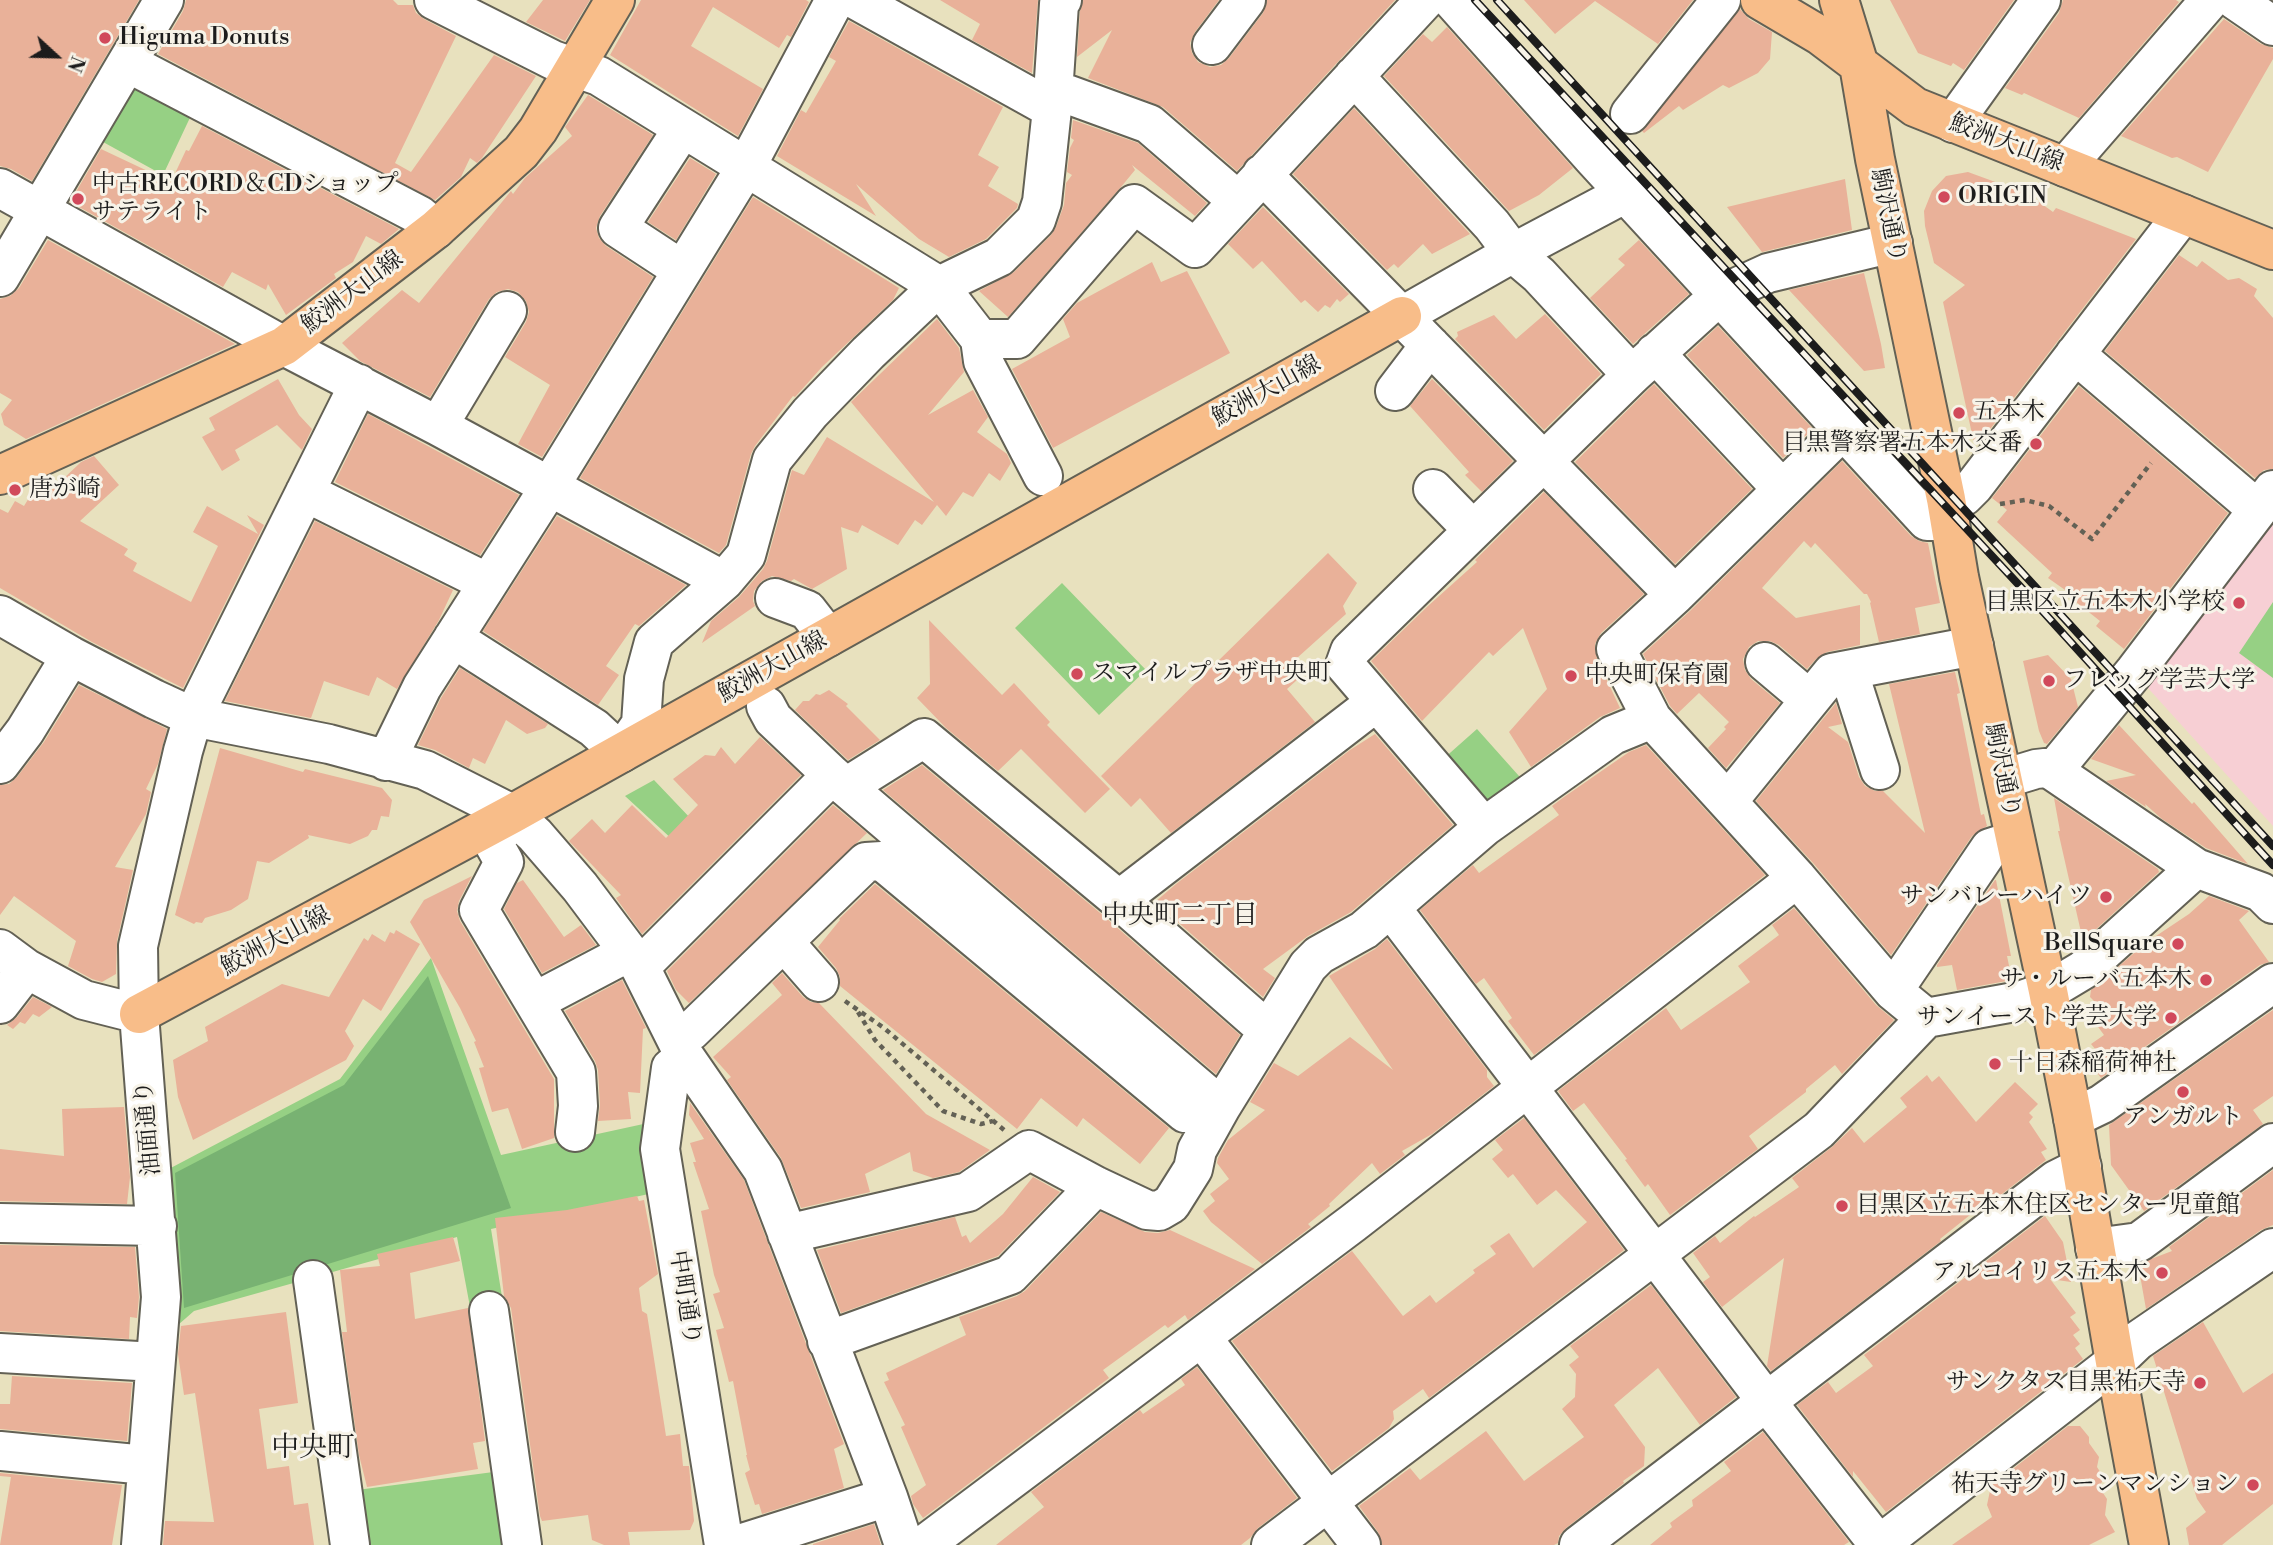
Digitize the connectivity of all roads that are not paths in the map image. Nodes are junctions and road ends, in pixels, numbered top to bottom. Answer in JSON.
{"nodes":[{"id":1,"x":164,"y":0,"type":"edge"},
{"id":2,"x":434,"y":0,"type":"edge"},
{"id":3,"x":615,"y":0,"type":"edge"},
{"id":4,"x":1062,"y":0,"type":"edge"},
{"id":5,"x":1246,"y":0,"type":"edge"},
{"id":6,"x":1425,"y":0,"type":"edge"},
{"id":7,"x":1452,"y":0,"type":"edge"},
{"id":8,"x":1721,"y":0,"type":"edge"},
{"id":9,"x":1760,"y":0,"type":"edge"},
{"id":10,"x":1839,"y":0,"type":"edge"},
{"id":11,"x":2041,"y":0,"type":"edge"},
{"id":12,"x":2210,"y":0,"type":"edge"},
{"id":13,"x":2235,"y":0,"type":"edge"},
{"id":14,"x":839,"y":1,"type":"edge"},
{"id":15,"x":2273,"y":26,"type":"edge"},
{"id":16,"x":1212,"y":45,"type":"dead end"},
{"id":17,"x":128,"y":63,"type":"junction"},
{"id":18,"x":1859,"y":65,"type":"junction"},
{"id":19,"x":574,"y":69,"type":"junction"},
{"id":20,"x":1354,"y":76,"type":"junction"},
{"id":21,"x":1053,"y":99,"type":"junction"},
{"id":22,"x":1630,"y":114,"type":"dead end"},
{"id":23,"x":1954,"y":123,"type":"junction"},
{"id":24,"x":682,"y":128,"type":"junction"},
{"id":25,"x":746,"y":167,"type":"junction"},
{"id":26,"x":2065,"y":167,"type":"junction"},
{"id":27,"x":1250,"y":187,"type":"junction"},
{"id":28,"x":0,"y":188,"type":"edge"},
{"id":29,"x":1626,"y":193,"type":"junction"},
{"id":30,"x":40,"y":208,"type":"junction"},
{"id":31,"x":2183,"y":214,"type":"junction"},
{"id":32,"x":436,"y":229,"type":"junction"},
{"id":33,"x":1893,"y":243,"type":"junction"},
{"id":34,"x":2273,"y":250,"type":"edge"},
{"id":35,"x":1513,"y":253,"type":"junction"},
{"id":36,"x":682,"y":270,"type":"junction"},
{"id":37,"x":0,"y":278,"type":"edge"},
{"id":38,"x":939,"y":286,"type":"junction"},
{"id":39,"x":1720,"y":295,"type":"junction"},
{"id":40,"x":507,"y":311,"type":"dead end"},
{"id":41,"x":1402,"y":316,"type":"junction"},
{"id":42,"x":980,"y":339,"type":"junction"},
{"id":43,"x":1430,"y":345,"type":"junction"},
{"id":44,"x":284,"y":346,"type":"junction"},
{"id":45,"x":2076,"y":354,"type":"junction"},
{"id":46,"x":1644,"y":364,"type":"junction"},
{"id":47,"x":359,"y":384,"type":"junction"},
{"id":48,"x":1395,"y":391,"type":"dead end"},
{"id":49,"x":438,"y":426,"type":"junction"},
{"id":50,"x":1843,"y":430,"type":"junction"},
{"id":51,"x":1544,"y":461,"type":"junction"},
{"id":52,"x":0,"y":475,"type":"edge"},
{"id":53,"x":1043,"y":476,"type":"dead end"},
{"id":54,"x":550,"y":486,"type":"junction"},
{"id":55,"x":1433,"y":489,"type":"dead end"},
{"id":56,"x":1782,"y":489,"type":"junction"},
{"id":57,"x":305,"y":492,"type":"junction"},
{"id":58,"x":2265,"y":500,"type":"edge"},
{"id":59,"x":1954,"y":505,"type":"junction"},
{"id":60,"x":1473,"y":530,"type":"junction"},
{"id":61,"x":724,"y":581,"type":"junction"},
{"id":62,"x":488,"y":583,"type":"junction"},
{"id":63,"x":1675,"y":594,"type":"junction"},
{"id":64,"x":775,"y":598,"type":"dead end"},
{"id":65,"x":0,"y":615,"type":"edge"},
{"id":66,"x":828,"y":637,"type":"junction"},
{"id":67,"x":453,"y":638,"type":"junction"},
{"id":68,"x":1974,"y":646,"type":"junction"},
{"id":69,"x":71,"y":656,"type":"junction"},
{"id":70,"x":1765,"y":662,"type":"dead end"},
{"id":71,"x":1848,"y":670,"type":"junction"},
{"id":72,"x":1810,"y":700,"type":"junction"},
{"id":73,"x":1376,"y":703,"type":"junction"},
{"id":74,"x":766,"y":706,"type":"dead end"},
{"id":75,"x":193,"y":717,"type":"junction"},
{"id":76,"x":1652,"y":719,"type":"junction"},
{"id":77,"x":621,"y":753,"type":"junction"},
{"id":78,"x":386,"y":761,"type":"junction"},
{"id":79,"x":0,"y":764,"type":"edge"},
{"id":80,"x":1880,"y":770,"type":"dead end"},
{"id":81,"x":2053,"y":771,"type":"junction"},
{"id":82,"x":2003,"y":779,"type":"junction"},
{"id":83,"x":839,"y":781,"type":"junction"},
{"id":84,"x":1728,"y":801,"type":"junction"},
{"id":85,"x":516,"y":817,"type":"junction"},
{"id":86,"x":1483,"y":827,"type":"junction"},
{"id":87,"x":2015,"y":840,"type":"junction"},
{"id":88,"x":2196,"y":869,"type":"junction"},
{"id":89,"x":1797,"y":878,"type":"junction"},
{"id":90,"x":1119,"y":901,"type":"junction"},
{"id":91,"x":2273,"y":904,"type":"edge"},
{"id":92,"x":1391,"y":908,"type":"junction"},
{"id":93,"x":784,"y":942,"type":"junction"},
{"id":94,"x":13,"y":959,"type":"edge"},
{"id":95,"x":634,"y":959,"type":"junction"},
{"id":96,"x":819,"y":982,"type":"road end"},
{"id":97,"x":2273,"y":983,"type":"edge"},
{"id":98,"x":1893,"y":991,"type":"junction"},
{"id":99,"x":2048,"y":991,"type":"junction"},
{"id":100,"x":534,"y":1002,"type":"junction"},
{"id":101,"x":0,"y":1004,"type":"edge"},
{"id":102,"x":139,"y":1014,"type":"junction"},
{"id":103,"x":1926,"y":1018,"type":"junction"},
{"id":104,"x":1267,"y":1030,"type":"junction"},
{"id":105,"x":681,"y":1048,"type":"junction"},
{"id":106,"x":1528,"y":1087,"type":"junction"},
{"id":107,"x":1203,"y":1110,"type":"junction"},
{"id":108,"x":2073,"y":1118,"type":"junction"},
{"id":109,"x":575,"y":1132,"type":"dead end"},
{"id":110,"x":2273,"y":1143,"type":"edge"},
{"id":111,"x":2082,"y":1167,"type":"junction"},
{"id":112,"x":1096,"y":1186,"type":"junction"},
{"id":113,"x":0,"y":1223,"type":"edge"},
{"id":114,"x":157,"y":1226,"type":"junction"},
{"id":115,"x":787,"y":1234,"type":"junction"},
{"id":116,"x":2095,"y":1248,"type":"junction"},
{"id":117,"x":2273,"y":1248,"type":"edge"},
{"id":118,"x":1655,"y":1253,"type":"junction"},
{"id":119,"x":313,"y":1280,"type":"dead end"},
{"id":120,"x":489,"y":1311,"type":"dead end"},
{"id":121,"x":1202,"y":1338,"type":"junction"},
{"id":122,"x":827,"y":1341,"type":"junction"},
{"id":123,"x":0,"y":1353,"type":"edge"},
{"id":124,"x":155,"y":1362,"type":"junction"},
{"id":125,"x":2115,"y":1362,"type":"junction"},
{"id":126,"x":1767,"y":1401,"type":"junction"},
{"id":127,"x":0,"y":1451,"type":"edge"},
{"id":128,"x":146,"y":1465,"type":"junction"},
{"id":129,"x":888,"y":1497,"type":"junction"},
{"id":130,"x":1328,"y":1502,"type":"junction"},
{"id":131,"x":141,"y":1545,"type":"edge"},
{"id":132,"x":350,"y":1545,"type":"edge"},
{"id":133,"x":522,"y":1545,"type":"edge"},
{"id":134,"x":724,"y":1545,"type":"edge"},
{"id":135,"x":736,"y":1545,"type":"edge"},
{"id":136,"x":904,"y":1545,"type":"edge"},
{"id":137,"x":924,"y":1545,"type":"edge"},
{"id":138,"x":1271,"y":1545,"type":"edge"},
{"id":139,"x":1361,"y":1545,"type":"edge"},
{"id":140,"x":1580,"y":1545,"type":"edge"},
{"id":141,"x":1879,"y":1545,"type":"edge"},
{"id":142,"x":2149,"y":1545,"type":"edge"}],
"edges":[{"from":1,"to":17,"type":"street"},
{"from":2,"to":19,"type":"street"},
{"from":3,"to":19,"type":"main road","name":"鮫洲大山線"},
{"from":4,"to":21,"type":"street"},
{"from":5,"to":16,"type":"street"},
{"from":6,"to":20,"type":"street"},
{"from":7,"to":29,"type":"street"},
{"from":8,"to":22,"type":"street"},
{"from":9,"to":18,"type":"main road","name":"鮫洲大山線"},
{"from":10,"to":18,"type":"main road","name":"駒沢通り"},
{"from":11,"to":23,"type":"street"},
{"from":12,"to":26,"type":"street"},
{"from":13,"to":15,"type":"street"},
{"from":14,"to":21,"type":"street"},
{"from":14,"to":25,"type":"street"},
{"from":17,"to":30,"type":"street"},
{"from":17,"to":32,"type":"street"},
{"from":18,"to":23,"type":"main road","name":"鮫洲大山線"},
{"from":18,"to":33,"type":"main road","name":"駒沢通り"},
{"from":19,"to":24,"type":"street"},
{"from":19,"to":32,"type":"main road","name":"鮫洲大山線"},
{"from":20,"to":27,"type":"street"},
{"from":20,"to":35,"type":"street"},
{"from":21,"to":27,"type":"street"},
{"from":21,"to":38,"type":"street"},
{"from":23,"to":26,"type":"main road","name":"鮫洲大山線"},
{"from":24,"to":25,"type":"street"},
{"from":24,"to":36,"type":"street"},
{"from":25,"to":36,"type":"street"},
{"from":25,"to":38,"type":"street"},
{"from":26,"to":31,"type":"main road","name":"鮫洲大山線"},
{"from":27,"to":41,"type":"street"},
{"from":27,"to":42,"type":"street"},
{"from":28,"to":30,"type":"street"},
{"from":29,"to":35,"type":"street"},
{"from":29,"to":39,"type":"street"},
{"from":30,"to":37,"type":"street"},
{"from":30,"to":44,"type":"street"},
{"from":31,"to":34,"type":"main road","name":"鮫洲大山線"},
{"from":31,"to":45,"type":"street"},
{"from":32,"to":44,"type":"main road","name":"鮫洲大山線"},
{"from":33,"to":39,"type":"street"},
{"from":33,"to":59,"type":"main road","name":"駒沢通り"},
{"from":35,"to":41,"type":"street"},
{"from":35,"to":46,"type":"street"},
{"from":36,"to":54,"type":"street"},
{"from":38,"to":42,"type":"street"},
{"from":38,"to":61,"type":"street"},
{"from":39,"to":46,"type":"street"},
{"from":39,"to":50,"type":"street"},
{"from":40,"to":49,"type":"street"},
{"from":41,"to":43,"type":"street"},
{"from":41,"to":66,"type":"main road","name":"鮫洲大山線"},
{"from":42,"to":53,"type":"street"},
{"from":43,"to":48,"type":"street"},
{"from":43,"to":51,"type":"street"},
{"from":44,"to":47,"type":"street"},
{"from":44,"to":52,"type":"main road","name":"鮫洲大山線"},
{"from":45,"to":58,"type":"street"},
{"from":45,"to":59,"type":"street"},
{"from":46,"to":51,"type":"street"},
{"from":46,"to":56,"type":"street"},
{"from":47,"to":49,"type":"street"},
{"from":47,"to":57,"type":"street","name":"油面通り"},
{"from":49,"to":54,"type":"street"},
{"from":50,"to":56,"type":"street"},
{"from":50,"to":59,"type":"street"},
{"from":51,"to":60,"type":"street"},
{"from":51,"to":63,"type":"street"},
{"from":54,"to":61,"type":"street"},
{"from":54,"to":62,"type":"street"},
{"from":55,"to":60,"type":"street"},
{"from":56,"to":63,"type":"street"},
{"from":57,"to":62,"type":"street"},
{"from":57,"to":75,"type":"street","name":"油面通り"},
{"from":58,"to":81,"type":"street"},
{"from":59,"to":68,"type":"main road","name":"駒沢通り"},
{"from":60,"to":73,"type":"street"},
{"from":61,"to":77,"type":"street"},
{"from":62,"to":67,"type":"street"},
{"from":63,"to":76,"type":"street"},
{"from":64,"to":66,"type":"street"},
{"from":65,"to":69,"type":"street"},
{"from":66,"to":77,"type":"main road","name":"鮫洲大山線"},
{"from":67,"to":77,"type":"street"},
{"from":67,"to":78,"type":"street"},
{"from":68,"to":71,"type":"street"},
{"from":68,"to":82,"type":"main road","name":"駒沢通り"},
{"from":69,"to":75,"type":"street"},
{"from":69,"to":79,"type":"street"},
{"from":70,"to":72,"type":"street"},
{"from":71,"to":72,"type":"street"},
{"from":71,"to":80,"type":"street"},
{"from":72,"to":84,"type":"street"},
{"from":73,"to":86,"type":"street"},
{"from":73,"to":90,"type":"street"},
{"from":74,"to":83,"type":"street"},
{"from":75,"to":78,"type":"street"},
{"from":75,"to":102,"type":"street","name":"油面通り"},
{"from":76,"to":84,"type":"street"},
{"from":76,"to":86,"type":"street"},
{"from":77,"to":85,"type":"main road","name":"鮫洲大山線"},
{"from":78,"to":85,"type":"street"},
{"from":81,"to":82,"type":"street"},
{"from":81,"to":88,"type":"street"},
{"from":82,"to":87,"type":"main road","name":"駒沢通り"},
{"from":83,"to":90,"type":"street"},
{"from":83,"to":95,"type":"street"},
{"from":83,"to":107,"type":"street"},
{"from":84,"to":89,"type":"street"},
{"from":85,"to":95,"type":"street"},
{"from":85,"to":100,"type":"street"},
{"from":85,"to":102,"type":"main road","name":"鮫洲大山線"},
{"from":86,"to":92,"type":"street"},
{"from":87,"to":98,"type":"street"},
{"from":87,"to":99,"type":"main road","name":"駒沢通り"},
{"from":88,"to":91,"type":"street"},
{"from":88,"to":99,"type":"street"},
{"from":89,"to":98,"type":"street"},
{"from":89,"to":106,"type":"street"},
{"from":90,"to":104,"type":"street"},
{"from":92,"to":104,"type":"street"},
{"from":92,"to":106,"type":"street"},
{"from":93,"to":96,"type":"street"},
{"from":93,"to":105,"type":"street"},
{"from":93,"to":107,"type":"street"},
{"from":94,"to":101,"type":"street"},
{"from":94,"to":102,"type":"street"},
{"from":95,"to":100,"type":"street"},
{"from":95,"to":105,"type":"street"},
{"from":97,"to":108,"type":"street"},
{"from":98,"to":103,"type":"street"},
{"from":99,"to":103,"type":"street"},
{"from":99,"to":108,"type":"main road","name":"駒沢通り"},
{"from":100,"to":109,"type":"street"},
{"from":102,"to":114,"type":"street","name":"油面通り"},
{"from":103,"to":118,"type":"street"},
{"from":104,"to":107,"type":"street"},
{"from":105,"to":115,"type":"street"},
{"from":105,"to":134,"type":"street","name":"中町通り"},
{"from":106,"to":118,"type":"street"},
{"from":106,"to":121,"type":"street"},
{"from":107,"to":112,"type":"street"},
{"from":108,"to":111,"type":"main road","name":"駒沢通り"},
{"from":110,"to":116,"type":"street"},
{"from":111,"to":116,"type":"main road","name":"駒沢通り"},
{"from":111,"to":126,"type":"street"},
{"from":112,"to":115,"type":"street"},
{"from":112,"to":122,"type":"street"},
{"from":113,"to":114,"type":"street"},
{"from":114,"to":124,"type":"street","name":"油面通り"},
{"from":115,"to":122,"type":"street"},
{"from":116,"to":125,"type":"main road","name":"駒沢通り"},
{"from":117,"to":125,"type":"street"},
{"from":118,"to":126,"type":"street"},
{"from":118,"to":130,"type":"street"},
{"from":119,"to":132,"type":"street"},
{"from":120,"to":133,"type":"street"},
{"from":121,"to":130,"type":"street"},
{"from":121,"to":137,"type":"street"},
{"from":122,"to":129,"type":"street"},
{"from":123,"to":124,"type":"street"},
{"from":124,"to":128,"type":"street","name":"油面通り"},
{"from":125,"to":141,"type":"street"},
{"from":125,"to":142,"type":"main road","name":"駒沢通り"},
{"from":126,"to":140,"type":"street"},
{"from":126,"to":141,"type":"street"},
{"from":127,"to":128,"type":"street"},
{"from":128,"to":131,"type":"street","name":"油面通り"},
{"from":129,"to":135,"type":"street"},
{"from":129,"to":136,"type":"street"},
{"from":130,"to":138,"type":"street"},
{"from":130,"to":139,"type":"street"}]}
